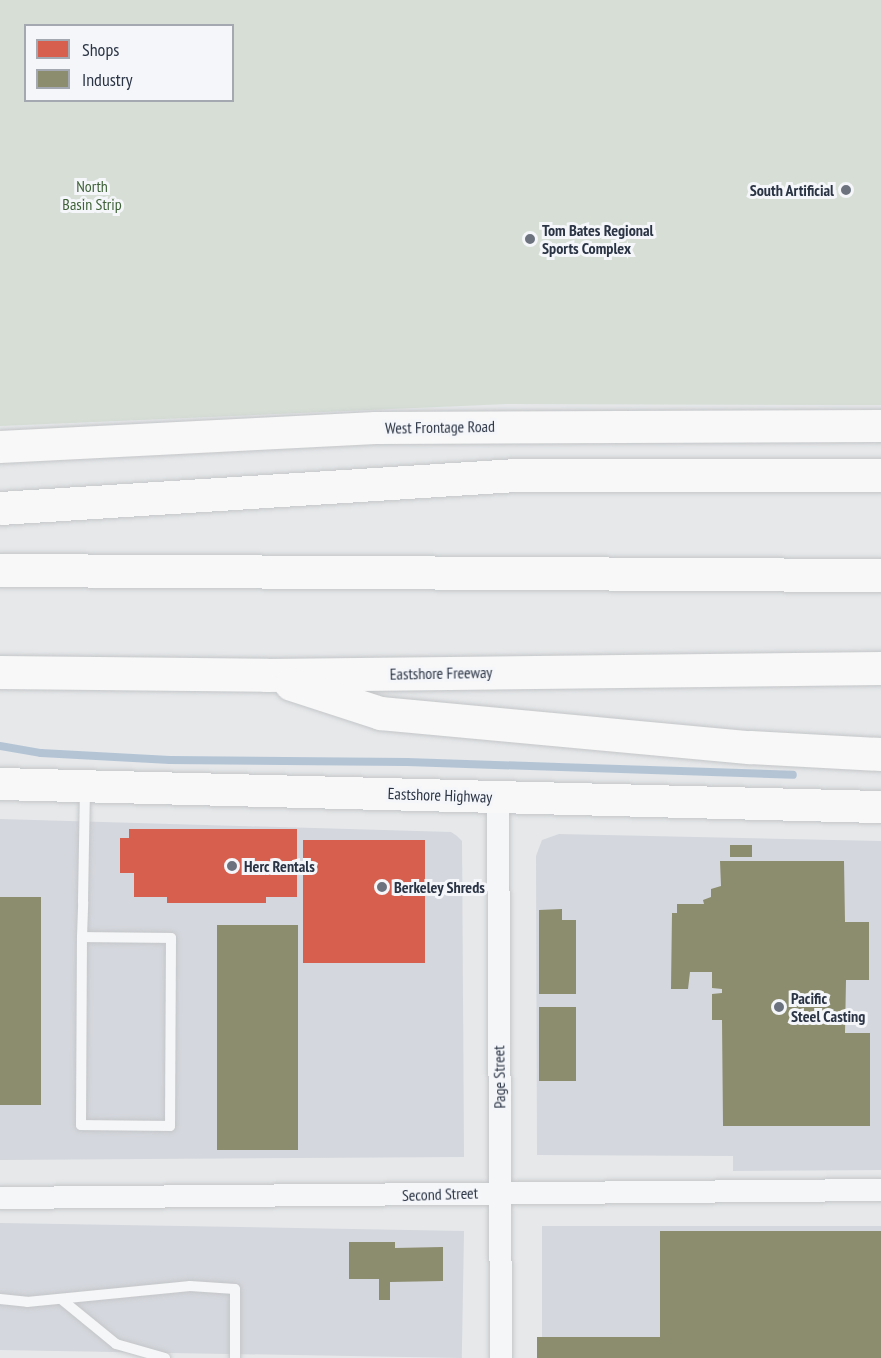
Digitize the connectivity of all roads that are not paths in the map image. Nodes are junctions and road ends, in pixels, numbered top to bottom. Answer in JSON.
{"nodes":[{"id":1,"x":881,"y":426,"type":"edge"},
{"id":2,"x":0,"y":447,"type":"edge"},
{"id":3,"x":881,"y":475,"type":"edge"},
{"id":4,"x":0,"y":508,"type":"edge"},
{"id":5,"x":0,"y":570,"type":"edge"},
{"id":6,"x":881,"y":575,"type":"edge"},
{"id":7,"x":881,"y":668,"type":"edge"},
{"id":8,"x":0,"y":672,"type":"edge"},
{"id":9,"x":266,"y":675,"type":"junction"},
{"id":10,"x":881,"y":754,"type":"edge"},
{"id":11,"x":0,"y":784,"type":"edge"},
{"id":12,"x":85,"y":786,"type":"junction"},
{"id":13,"x":498,"y":797,"type":"junction"},
{"id":14,"x":881,"y":807,"type":"edge"},
{"id":15,"x":82,"y":937,"type":"junction"},
{"id":16,"x":881,"y":1191,"type":"edge"},
{"id":17,"x":501,"y":1193,"type":"junction"},
{"id":18,"x":0,"y":1198,"type":"edge"},
{"id":19,"x":0,"y":1299,"type":"edge"},
{"id":20,"x":61,"y":1299,"type":"junction"},
{"id":21,"x":165,"y":1358,"type":"edge"},
{"id":22,"x":236,"y":1358,"type":"edge"},
{"id":23,"x":501,"y":1358,"type":"edge"}],
"edges":[{"from":1,"to":2,"type":"street","name":"West Frontage Road"},
{"from":3,"to":4,"type":"highway"},
{"from":5,"to":6,"type":"highway"},
{"from":7,"to":9,"type":"highway","name":"Eastshore Freeway"},
{"from":8,"to":9,"type":"highway","name":"Eastshore Freeway"},
{"from":9,"to":10,"type":"highway"},
{"from":11,"to":12,"type":"street","name":"Eastshore Highway"},
{"from":12,"to":13,"type":"street","name":"Eastshore Highway"},
{"from":12,"to":15,"type":"lane"},
{"from":13,"to":14,"type":"street","name":"Eastshore Highway"},
{"from":13,"to":17,"type":"street","name":"Page Street"},
{"from":15,"to":15,"type":"lane"},
{"from":16,"to":17,"type":"street","name":"Second Street"},
{"from":17,"to":18,"type":"street","name":"Second Street"},
{"from":17,"to":23,"type":"street","name":"Page Street"},
{"from":19,"to":20,"type":"lane"},
{"from":20,"to":21,"type":"lane"},
{"from":20,"to":22,"type":"lane"}]}
